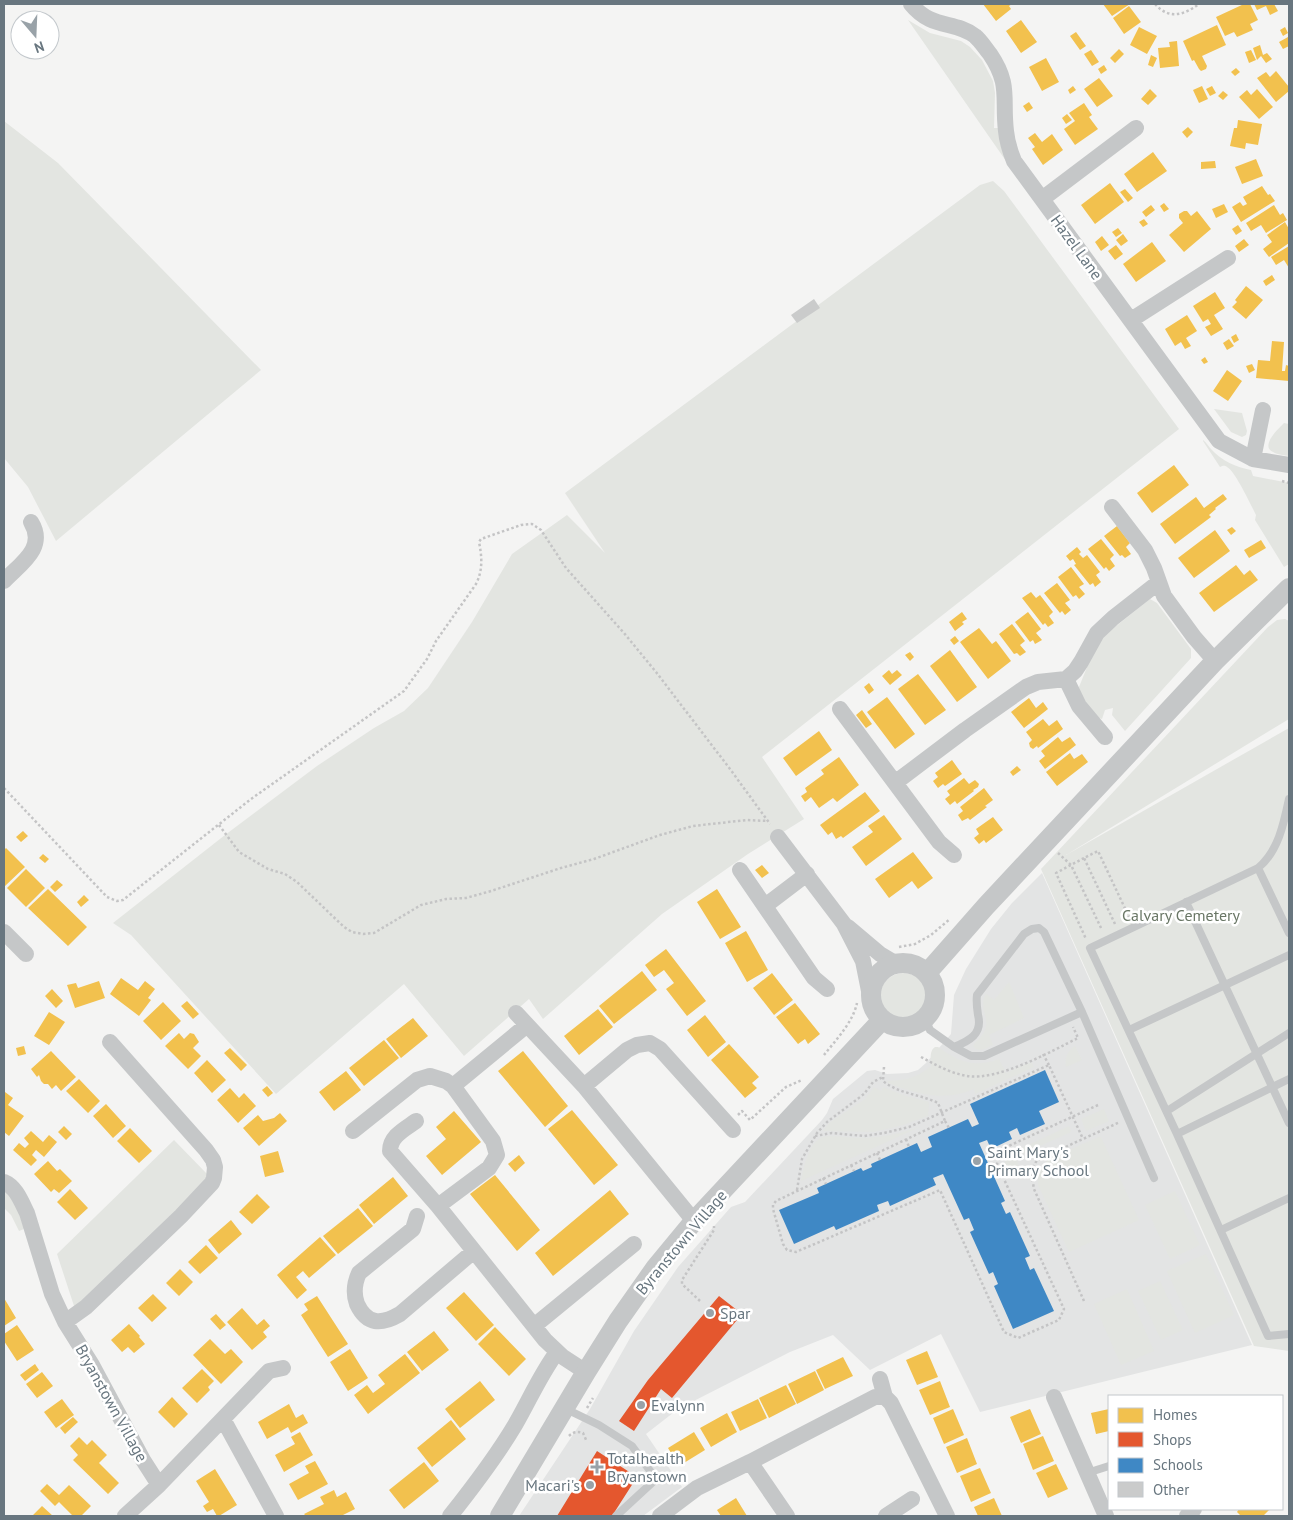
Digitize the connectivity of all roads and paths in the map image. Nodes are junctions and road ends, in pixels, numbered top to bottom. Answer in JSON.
{"nodes":[{"id":1,"x":911,"y":4,"type":"edge"},
{"id":2,"x":1155,"y":4,"type":"edge"},
{"id":3,"x":1199,"y":4,"type":"edge"},
{"id":4,"x":1136,"y":128,"type":"dead end"},
{"id":5,"x":1042,"y":199,"type":"junction"},
{"id":6,"x":1228,"y":258,"type":"dead end"},
{"id":7,"x":1131,"y":320,"type":"junction"},
{"id":8,"x":1263,"y":410,"type":"dead end"},
{"id":9,"x":1253,"y":459,"type":"junction"},
{"id":10,"x":1289,"y":465,"type":"edge"},
{"id":11,"x":1112,"y":506,"type":"dead end"},
{"id":12,"x":31,"y":522,"type":"dead end"},
{"id":13,"x":4,"y":581,"type":"edge"},
{"id":14,"x":1159,"y":582,"type":"junction"},
{"id":15,"x":1289,"y":589,"type":"edge"},
{"id":16,"x":1215,"y":660,"type":"junction"},
{"id":17,"x":1066,"y":679,"type":"junction"},
{"id":18,"x":840,"y":709,"type":"dead end"},
{"id":19,"x":1105,"y":737,"type":"dead end"},
{"id":20,"x":896,"y":782,"type":"junction"},
{"id":21,"x":4,"y":788,"type":"edge"},
{"id":22,"x":1289,"y":799,"type":"edge"},
{"id":23,"x":768,"y":822,"type":"junction"},
{"id":24,"x":219,"y":825,"type":"junction"},
{"id":25,"x":778,"y":837,"type":"joint"},
{"id":26,"x":1057,"y":852,"type":"dead end"},
{"id":27,"x":954,"y":855,"type":"dead end"},
{"id":28,"x":1084,"y":858,"type":"junction"},
{"id":29,"x":1071,"y":865,"type":"junction"},
{"id":30,"x":1258,"y":868,"type":"junction"},
{"id":31,"x":740,"y":870,"type":"dead end"},
{"id":32,"x":807,"y":874,"type":"junction"},
{"id":33,"x":1186,"y":902,"type":"junction"},
{"id":34,"x":765,"y":906,"type":"junction"},
{"id":35,"x":844,"y":924,"type":"junction"},
{"id":36,"x":1134,"y":927,"type":"junction"},
{"id":37,"x":4,"y":932,"type":"edge"},
{"id":38,"x":1289,"y":933,"type":"edge"},
{"id":39,"x":1120,"y":934,"type":"junction"},
{"id":40,"x":1106,"y":940,"type":"junction"},
{"id":41,"x":1090,"y":948,"type":"junction"},
{"id":42,"x":26,"y":954,"type":"dead end"},
{"id":43,"x":1289,"y":955,"type":"edge"},
{"id":44,"x":895,"y":963,"type":"junction"},
{"id":45,"x":927,"y":973,"type":"junction"},
{"id":46,"x":1225,"y":985,"type":"junction"},
{"id":47,"x":827,"y":989,"type":"dead end"},
{"id":48,"x":864,"y":998,"type":"junction"},
{"id":49,"x":1082,"y":1012,"type":"junction"},
{"id":50,"x":1069,"y":1018,"type":"junction"},
{"id":51,"x":925,"y":1019,"type":"junction"},
{"id":52,"x":882,"y":1020,"type":"junction"},
{"id":53,"x":1128,"y":1030,"type":"junction"},
{"id":54,"x":1289,"y":1033,"type":"edge"},
{"id":55,"x":110,"y":1042,"type":"dead end"},
{"id":56,"x":954,"y":1047,"type":"junction"},
{"id":57,"x":1044,"y":1054,"type":"junction"},
{"id":58,"x":1257,"y":1054,"type":"junction"},
{"id":59,"x":822,"y":1057,"type":"dead end"},
{"id":60,"x":921,"y":1057,"type":"dead end"},
{"id":61,"x":1049,"y":1065,"type":"junction"},
{"id":62,"x":884,"y":1067,"type":"dead end"},
{"id":63,"x":809,"y":1077,"type":"dead end"},
{"id":64,"x":883,"y":1077,"type":"junction"},
{"id":65,"x":803,"y":1079,"type":"dead end"},
{"id":66,"x":1289,"y":1079,"type":"edge"},
{"id":67,"x":802,"y":1084,"type":"dead end"},
{"id":68,"x":453,"y":1086,"type":"junction"},
{"id":69,"x":584,"y":1086,"type":"junction"},
{"id":70,"x":1273,"y":1087,"type":"junction"},
{"id":71,"x":1098,"y":1105,"type":"dead end"},
{"id":72,"x":1167,"y":1111,"type":"junction"},
{"id":73,"x":942,"y":1113,"type":"junction"},
{"id":74,"x":1072,"y":1117,"type":"junction"},
{"id":75,"x":1128,"y":1118,"type":"junction"},
{"id":76,"x":416,"y":1121,"type":"dead end"},
{"id":77,"x":945,"y":1121,"type":"junction"},
{"id":78,"x":1289,"y":1123,"type":"edge"},
{"id":79,"x":730,"y":1127,"type":"joint"},
{"id":80,"x":949,"y":1128,"type":"dead end"},
{"id":81,"x":354,"y":1131,"type":"dead end"},
{"id":82,"x":1177,"y":1134,"type":"junction"},
{"id":83,"x":815,"y":1136,"type":"junction"},
{"id":84,"x":906,"y":1139,"type":"junction"},
{"id":85,"x":1083,"y":1139,"type":"junction"},
{"id":86,"x":909,"y":1146,"type":"dead end"},
{"id":87,"x":877,"y":1153,"type":"junction"},
{"id":88,"x":880,"y":1160,"type":"dead end"},
{"id":89,"x":851,"y":1165,"type":"junction"},
{"id":90,"x":854,"y":1171,"type":"dead end"},
{"id":91,"x":823,"y":1178,"type":"junction"},
{"id":92,"x":1154,"y":1178,"type":"dead end"},
{"id":93,"x":4,"y":1182,"type":"edge"},
{"id":94,"x":826,"y":1184,"type":"dead end"},
{"id":95,"x":796,"y":1191,"type":"junction"},
{"id":96,"x":1289,"y":1198,"type":"edge"},
{"id":97,"x":438,"y":1206,"type":"junction"},
{"id":98,"x":417,"y":1216,"type":"dead end"},
{"id":99,"x":703,"y":1222,"type":"junction"},
{"id":100,"x":1221,"y":1230,"type":"junction"},
{"id":101,"x":634,"y":1244,"type":"dead end"},
{"id":102,"x":474,"y":1251,"type":"junction"},
{"id":103,"x":700,"y":1301,"type":"dead end"},
{"id":104,"x":1084,"y":1301,"type":"dead end"},
{"id":105,"x":65,"y":1322,"type":"junction"},
{"id":106,"x":534,"y":1326,"type":"junction"},
{"id":107,"x":1289,"y":1334,"type":"edge"},
{"id":108,"x":557,"y":1352,"type":"junction"},
{"id":109,"x":283,"y":1368,"type":"dead end"},
{"id":110,"x":586,"y":1372,"type":"junction"},
{"id":111,"x":880,"y":1379,"type":"dead end"},
{"id":112,"x":884,"y":1397,"type":"junction"},
{"id":113,"x":1054,"y":1398,"type":"dead end"},
{"id":114,"x":565,"y":1408,"type":"junction"},
{"id":115,"x":223,"y":1419,"type":"junction"},
{"id":116,"x":750,"y":1462,"type":"junction"},
{"id":117,"x":1108,"y":1466,"type":"edge"},
{"id":118,"x":1087,"y":1472,"type":"junction"},
{"id":119,"x":159,"y":1484,"type":"junction"},
{"id":120,"x":912,"y":1499,"type":"dead end"},
{"id":121,"x":125,"y":1516,"type":"edge"},
{"id":122,"x":276,"y":1516,"type":"edge"},
{"id":123,"x":450,"y":1516,"type":"edge"},
{"id":124,"x":500,"y":1516,"type":"edge"},
{"id":125,"x":616,"y":1516,"type":"edge"},
{"id":126,"x":660,"y":1516,"type":"edge"},
{"id":127,"x":787,"y":1516,"type":"edge"},
{"id":128,"x":886,"y":1516,"type":"edge"},
{"id":129,"x":947,"y":1516,"type":"edge"},
{"id":130,"x":1106,"y":1516,"type":"edge"}],
"edges":[{"from":1,"to":5,"type":"street","name":"Hazel Lane"},
{"from":2,"to":3,"type":"path"},
{"from":4,"to":5,"type":"street"},
{"from":5,"to":7,"type":"street","name":"Hazel Lane"},
{"from":6,"to":7,"type":"street"},
{"from":7,"to":9,"type":"street","name":"Hazel Lane"},
{"from":8,"to":9,"type":"street"},
{"from":9,"to":10,"type":"street","name":"Hazel Lane"},
{"from":11,"to":14,"type":"street"},
{"from":12,"to":13,"type":"street"},
{"from":14,"to":16,"type":"street"},
{"from":14,"to":17,"type":"street"},
{"from":15,"to":16,"type":"street"},
{"from":16,"to":45,"type":"street"},
{"from":17,"to":19,"type":"street"},
{"from":17,"to":20,"type":"street"},
{"from":18,"to":20,"type":"street"},
{"from":20,"to":27,"type":"street"},
{"from":21,"to":24,"type":"path"},
{"from":22,"to":30,"type":"lane"},
{"from":23,"to":24,"type":"path"},
{"from":23,"to":24,"type":"path"},
{"from":23,"to":25,"type":"path"},
{"from":25,"to":32,"type":"street"},
{"from":26,"to":29,"type":"path"},
{"from":28,"to":29,"type":"path"},
{"from":28,"to":36,"type":"path"},
{"from":28,"to":39,"type":"path"},
{"from":29,"to":40,"type":"path"},
{"from":29,"to":41,"type":"path"},
{"from":30,"to":33,"type":"lane"},
{"from":30,"to":38,"type":"lane"},
{"from":31,"to":34,"type":"street"},
{"from":32,"to":34,"type":"street"},
{"from":32,"to":35,"type":"street"},
{"from":33,"to":36,"type":"lane"},
{"from":33,"to":46,"type":"lane"},
{"from":34,"to":47,"type":"street"},
{"from":35,"to":44,"type":"street"},
{"from":35,"to":48,"type":"street"},
{"from":36,"to":39,"type":"lane"},
{"from":37,"to":42,"type":"street"},
{"from":39,"to":40,"type":"lane"},
{"from":40,"to":41,"type":"lane"},
{"from":41,"to":53,"type":"lane"},
{"from":43,"to":46,"type":"lane"},
{"from":44,"to":45,"type":"street"},
{"from":44,"to":48,"type":"street"},
{"from":45,"to":51,"type":"street"},
{"from":46,"to":53,"type":"lane"},
{"from":46,"to":58,"type":"lane"},
{"from":48,"to":52,"type":"street"},
{"from":48,"to":59,"type":"path"},
{"from":49,"to":50,"type":"lane"},
{"from":49,"to":56,"type":"lane"},
{"from":49,"to":75,"type":"lane"},
{"from":50,"to":56,"type":"lane"},
{"from":50,"to":57,"type":"path"},
{"from":51,"to":52,"type":"street"},
{"from":51,"to":56,"type":"lane"},
{"from":52,"to":99,"type":"street","name":"Byranstown Village"},
{"from":53,"to":72,"type":"lane"},
{"from":54,"to":58,"type":"lane"},
{"from":55,"to":105,"type":"street"},
{"from":57,"to":60,"type":"path"},
{"from":57,"to":61,"type":"path"},
{"from":58,"to":70,"type":"lane"},
{"from":58,"to":72,"type":"lane"},
{"from":61,"to":73,"type":"path"},
{"from":61,"to":74,"type":"path"},
{"from":62,"to":64,"type":"path"},
{"from":63,"to":67,"type":"path"},
{"from":64,"to":73,"type":"path"},
{"from":64,"to":83,"type":"path"},
{"from":65,"to":79,"type":"path"},
{"from":66,"to":70,"type":"lane"},
{"from":68,"to":69,"type":"street"},
{"from":68,"to":81,"type":"street"},
{"from":68,"to":97,"type":"street"},
{"from":69,"to":79,"type":"street"},
{"from":69,"to":99,"type":"street"},
{"from":70,"to":78,"type":"lane"},
{"from":70,"to":82,"type":"lane"},
{"from":71,"to":74,"type":"path"},
{"from":72,"to":82,"type":"lane"},
{"from":73,"to":77,"type":"path"},
{"from":73,"to":83,"type":"path"},
{"from":74,"to":85,"type":"path"},
{"from":74,"to":95,"type":"path"},
{"from":75,"to":85,"type":"path"},
{"from":75,"to":92,"type":"lane"},
{"from":76,"to":97,"type":"street"},
{"from":77,"to":80,"type":"path"},
{"from":77,"to":84,"type":"path"},
{"from":82,"to":100,"type":"lane"},
{"from":83,"to":95,"type":"path"},
{"from":84,"to":86,"type":"path"},
{"from":84,"to":87,"type":"path"},
{"from":85,"to":104,"type":"path"},
{"from":87,"to":88,"type":"path"},
{"from":87,"to":89,"type":"path"},
{"from":89,"to":90,"type":"path"},
{"from":89,"to":91,"type":"path"},
{"from":91,"to":94,"type":"path"},
{"from":91,"to":95,"type":"path"},
{"from":93,"to":105,"type":"street","name":"Bryanstown Village"},
{"from":96,"to":100,"type":"lane"},
{"from":97,"to":102,"type":"street"},
{"from":98,"to":102,"type":"street"},
{"from":99,"to":103,"type":"path"},
{"from":99,"to":110,"type":"street","name":"Byranstown Village"},
{"from":100,"to":107,"type":"lane"},
{"from":101,"to":106,"type":"street"},
{"from":102,"to":106,"type":"street"},
{"from":105,"to":119,"type":"street","name":"Bryanstown Village"},
{"from":106,"to":108,"type":"street"},
{"from":108,"to":110,"type":"street"},
{"from":108,"to":123,"type":"street"},
{"from":109,"to":115,"type":"street"},
{"from":110,"to":114,"type":"street","name":"Byranstown Village"},
{"from":111,"to":112,"type":"street"},
{"from":112,"to":116,"type":"street"},
{"from":112,"to":129,"type":"street"},
{"from":113,"to":118,"type":"street"},
{"from":114,"to":124,"type":"street","name":"Byranstown Village"},
{"from":114,"to":125,"type":"lane"},
{"from":115,"to":119,"type":"street"},
{"from":115,"to":122,"type":"street"},
{"from":116,"to":126,"type":"street"},
{"from":116,"to":127,"type":"street"},
{"from":117,"to":118,"type":"lane"},
{"from":118,"to":130,"type":"street"},
{"from":119,"to":121,"type":"street"},
{"from":120,"to":128,"type":"street"}]}
